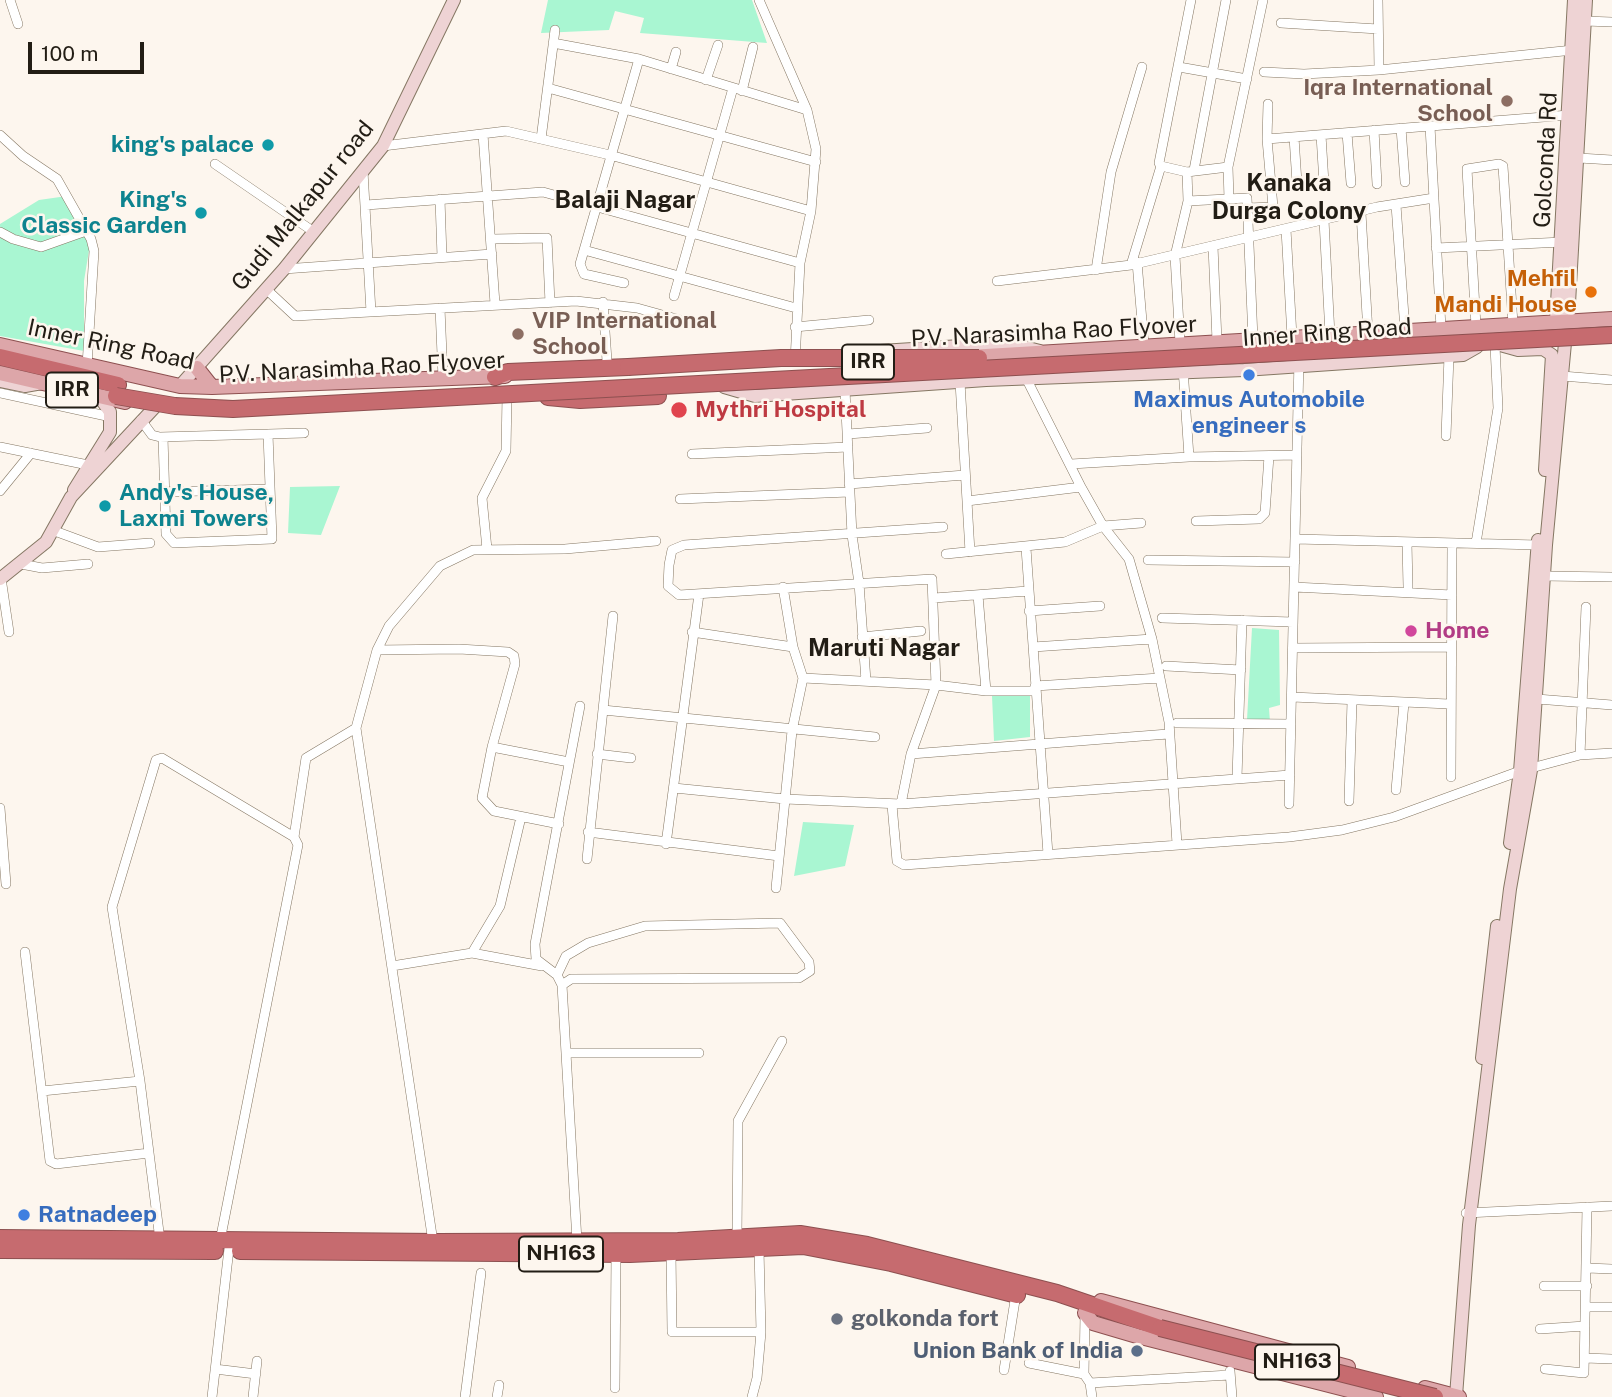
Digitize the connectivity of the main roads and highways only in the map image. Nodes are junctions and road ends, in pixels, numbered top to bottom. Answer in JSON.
{"nodes":[{"id":1,"x":1612,"y":319,"type":"edge"},
{"id":2,"x":1612,"y":325,"type":"edge"},
{"id":3,"x":1612,"y":337,"type":"edge"},
{"id":4,"x":1164,"y":344,"type":"junction"},
{"id":5,"x":0,"y":345,"type":"edge"},
{"id":6,"x":0,"y":356,"type":"edge"},
{"id":7,"x":979,"y":363,"type":"junction"},
{"id":8,"x":1165,"y":365,"type":"junction"},
{"id":9,"x":0,"y":367,"type":"edge"},
{"id":10,"x":197,"y":368,"type":"road end"},
{"id":11,"x":0,"y":373,"type":"edge"},
{"id":12,"x":492,"y":377,"type":"junction"},
{"id":13,"x":142,"y":380,"type":"junction"},
{"id":14,"x":212,"y":387,"type":"junction"},
{"id":15,"x":532,"y":395,"type":"junction"},
{"id":16,"x":133,"y":404,"type":"junction"},
{"id":17,"x":0,"y":1238,"type":"edge"},
{"id":18,"x":225,"y":1246,"type":"junction"},
{"id":19,"x":0,"y":1250,"type":"edge"},
{"id":20,"x":1085,"y":1307,"type":"junction"},
{"id":21,"x":1159,"y":1332,"type":"junction"},
{"id":22,"x":1399,"y":1392,"type":"edge"},
{"id":23,"x":1376,"y":1397,"type":"edge"},
{"id":24,"x":1434,"y":1397,"type":"edge"},
{"id":25,"x":1457,"y":1397,"type":"edge"}],
"edges":[{"from":1,"to":4,"type":"main road","name":"Inner Ring Road","number":"IRR"},
{"from":2,"to":7,"type":"highway","name":"P.V. Narasimha Rao Flyover"},
{"from":3,"to":7,"type":"highway","name":"P.V. Narasimha Rao Flyover","bridge":true},
{"from":3,"to":8,"type":"main road","name":"Inner Ring Road","number":"IRR"},
{"from":4,"to":8,"type":"main road"},
{"from":4,"to":12,"type":"main road","name":"Inner Ring Road","number":"IRR"},
{"from":5,"to":13,"type":"main road","name":"Inner Ring Road","number":"IRR"},
{"from":6,"to":7,"type":"highway","name":"P.V. Narasimha Rao Flyover","bridge":true},
{"from":7,"to":9,"type":"highway","name":"P.V. Narasimha Rao Flyover","bridge":true},
{"from":7,"to":12,"type":"highway","bridge":true},
{"from":7,"to":15,"type":"highway","bridge":true},
{"from":8,"to":15,"type":"main road","name":"Inner Ring Road","number":"IRR"},
{"from":10,"to":14,"type":"main road"},
{"from":11,"to":16,"type":"main road","name":"Inner Ring Road","number":"IRR"},
{"from":12,"to":14,"type":"main road","name":"Inner Ring Road","number":"IRR"},
{"from":13,"to":14,"type":"main road","name":"Inner Ring Road","number":"IRR"},
{"from":13,"to":16,"type":"main road"},
{"from":15,"to":16,"type":"main road","name":"Inner Ring Road","number":"IRR"},
{"from":17,"to":18,"type":"highway","number":"NH163"},
{"from":18,"to":19,"type":"highway","number":"NH163"},
{"from":18,"to":20,"type":"highway","number":"NH163"},
{"from":18,"to":20,"type":"highway","number":"NH163"},
{"from":20,"to":21,"type":"highway","number":"NH163"},
{"from":20,"to":22,"type":"main road"},
{"from":20,"to":23,"type":"main road"},
{"from":21,"to":22,"type":"highway","number":"NH163"},
{"from":21,"to":24,"type":"highway","number":"NH163","bridge":true},
{"from":22,"to":25,"type":"main road"}]}
